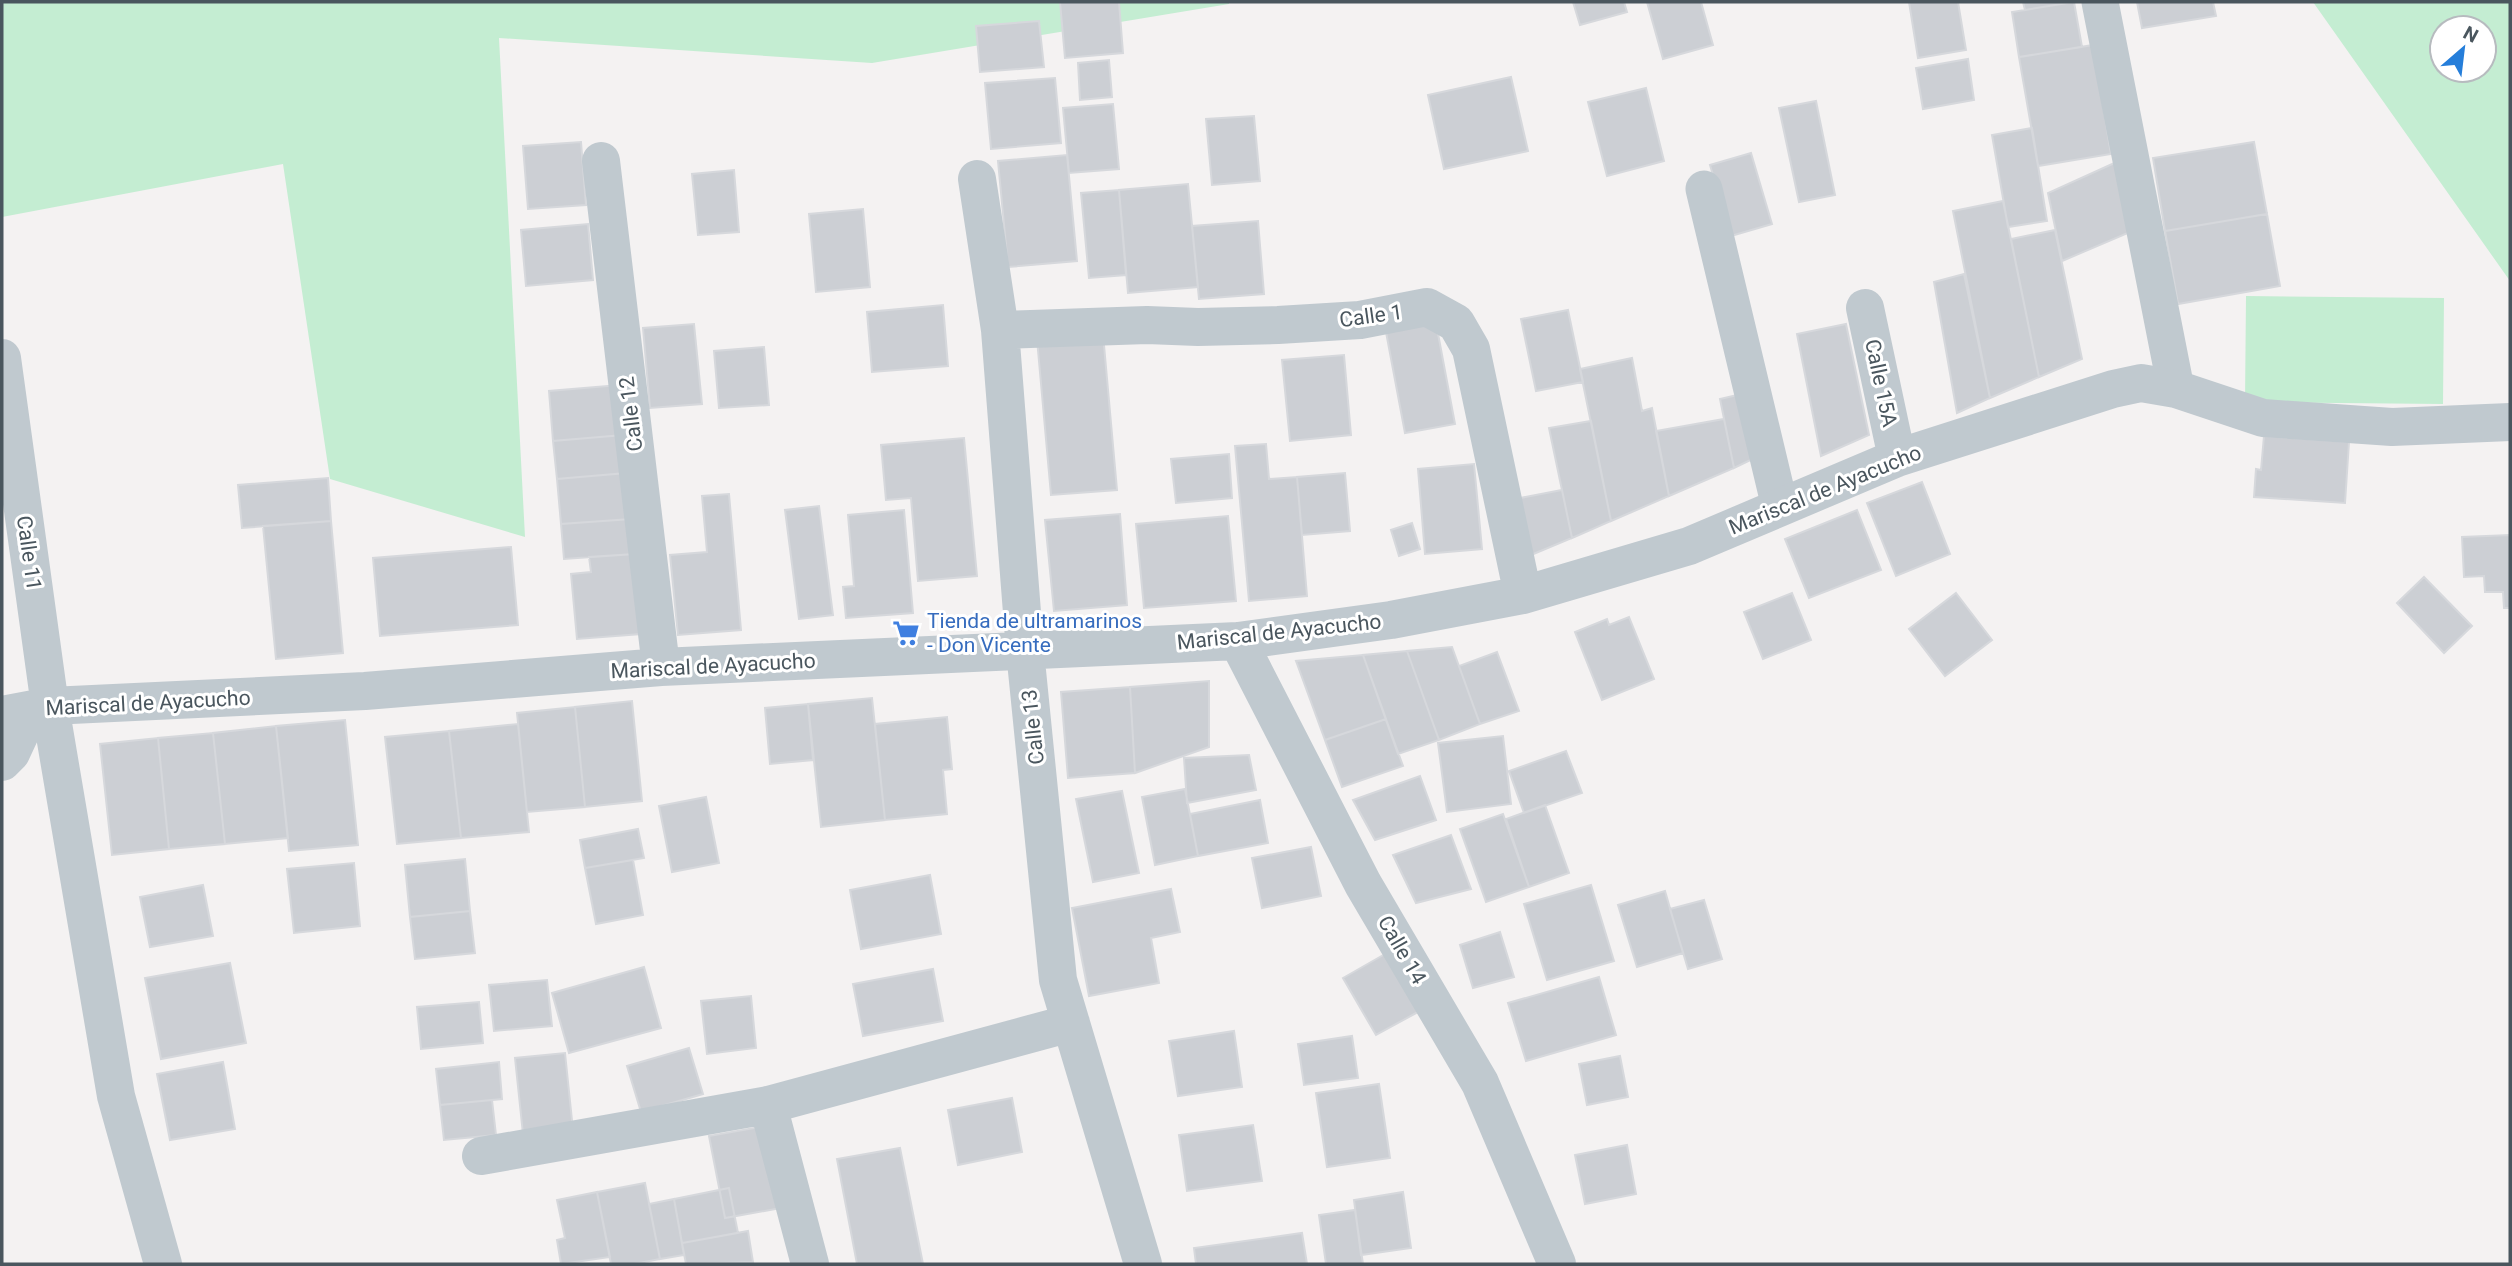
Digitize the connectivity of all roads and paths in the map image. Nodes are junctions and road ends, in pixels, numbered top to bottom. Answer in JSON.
{"nodes":[{"id":1,"x":2100,"y":2,"type":"edge"},
{"id":2,"x":601,"y":161,"type":"dead end"},
{"id":3,"x":977,"y":179,"type":"dead end"},
{"id":4,"x":1704,"y":189,"type":"dead end"},
{"id":5,"x":1865,"y":308,"type":"dead end"},
{"id":6,"x":1000,"y":330,"type":"junction"},
{"id":7,"x":2,"y":358,"type":"edge"},
{"id":8,"x":2176,"y":389,"type":"junction"},
{"id":9,"x":2510,"y":422,"type":"edge"},
{"id":10,"x":1897,"y":458,"type":"junction"},
{"id":11,"x":1780,"y":508,"type":"junction"},
{"id":12,"x":1523,"y":595,"type":"junction"},
{"id":13,"x":1237,"y":641,"type":"junction"},
{"id":14,"x":1025,"y":651,"type":"junction"},
{"id":15,"x":661,"y":667,"type":"junction"},
{"id":16,"x":28,"y":711,"type":"edge"},
{"id":17,"x":2,"y":762,"type":"edge"},
{"id":18,"x":1071,"y":1023,"type":"junction"},
{"id":19,"x":768,"y":1105,"type":"junction"},
{"id":20,"x":481,"y":1156,"type":"dead end"},
{"id":21,"x":163,"y":1264,"type":"edge"},
{"id":22,"x":810,"y":1264,"type":"edge"},
{"id":23,"x":1143,"y":1264,"type":"edge"},
{"id":24,"x":1557,"y":1264,"type":"edge"}],
"edges":[{"from":1,"to":8,"type":"street"},
{"from":2,"to":15,"type":"street","name":"Calle 12"},
{"from":3,"to":6,"type":"street","name":"Calle 13"},
{"from":4,"to":11,"type":"street"},
{"from":5,"to":10,"type":"street","name":"Calle 15A"},
{"from":6,"to":12,"type":"street","name":"Calle 1"},
{"from":6,"to":14,"type":"street","name":"Calle 13"},
{"from":7,"to":16,"type":"street","name":"Calle 11"},
{"from":8,"to":9,"type":"street","name":"Mariscal de Ayacucho"},
{"from":8,"to":10,"type":"street","name":"Mariscal de Ayacucho"},
{"from":10,"to":11,"type":"street","name":"Mariscal de Ayacucho"},
{"from":11,"to":12,"type":"street","name":"Mariscal de Ayacucho"},
{"from":12,"to":13,"type":"street","name":"Mariscal de Ayacucho"},
{"from":13,"to":14,"type":"street","name":"Mariscal de Ayacucho"},
{"from":13,"to":24,"type":"street","name":"Calle 14"},
{"from":14,"to":15,"type":"street","name":"Mariscal de Ayacucho"},
{"from":14,"to":18,"type":"street","name":"Calle 13"},
{"from":15,"to":16,"type":"street","name":"Mariscal de Ayacucho"},
{"from":16,"to":17,"type":"street"},
{"from":16,"to":21,"type":"street","name":"Calle 11"},
{"from":18,"to":19,"type":"street"},
{"from":18,"to":23,"type":"street","name":"Calle 13"},
{"from":19,"to":20,"type":"street"},
{"from":19,"to":22,"type":"street"}]}
